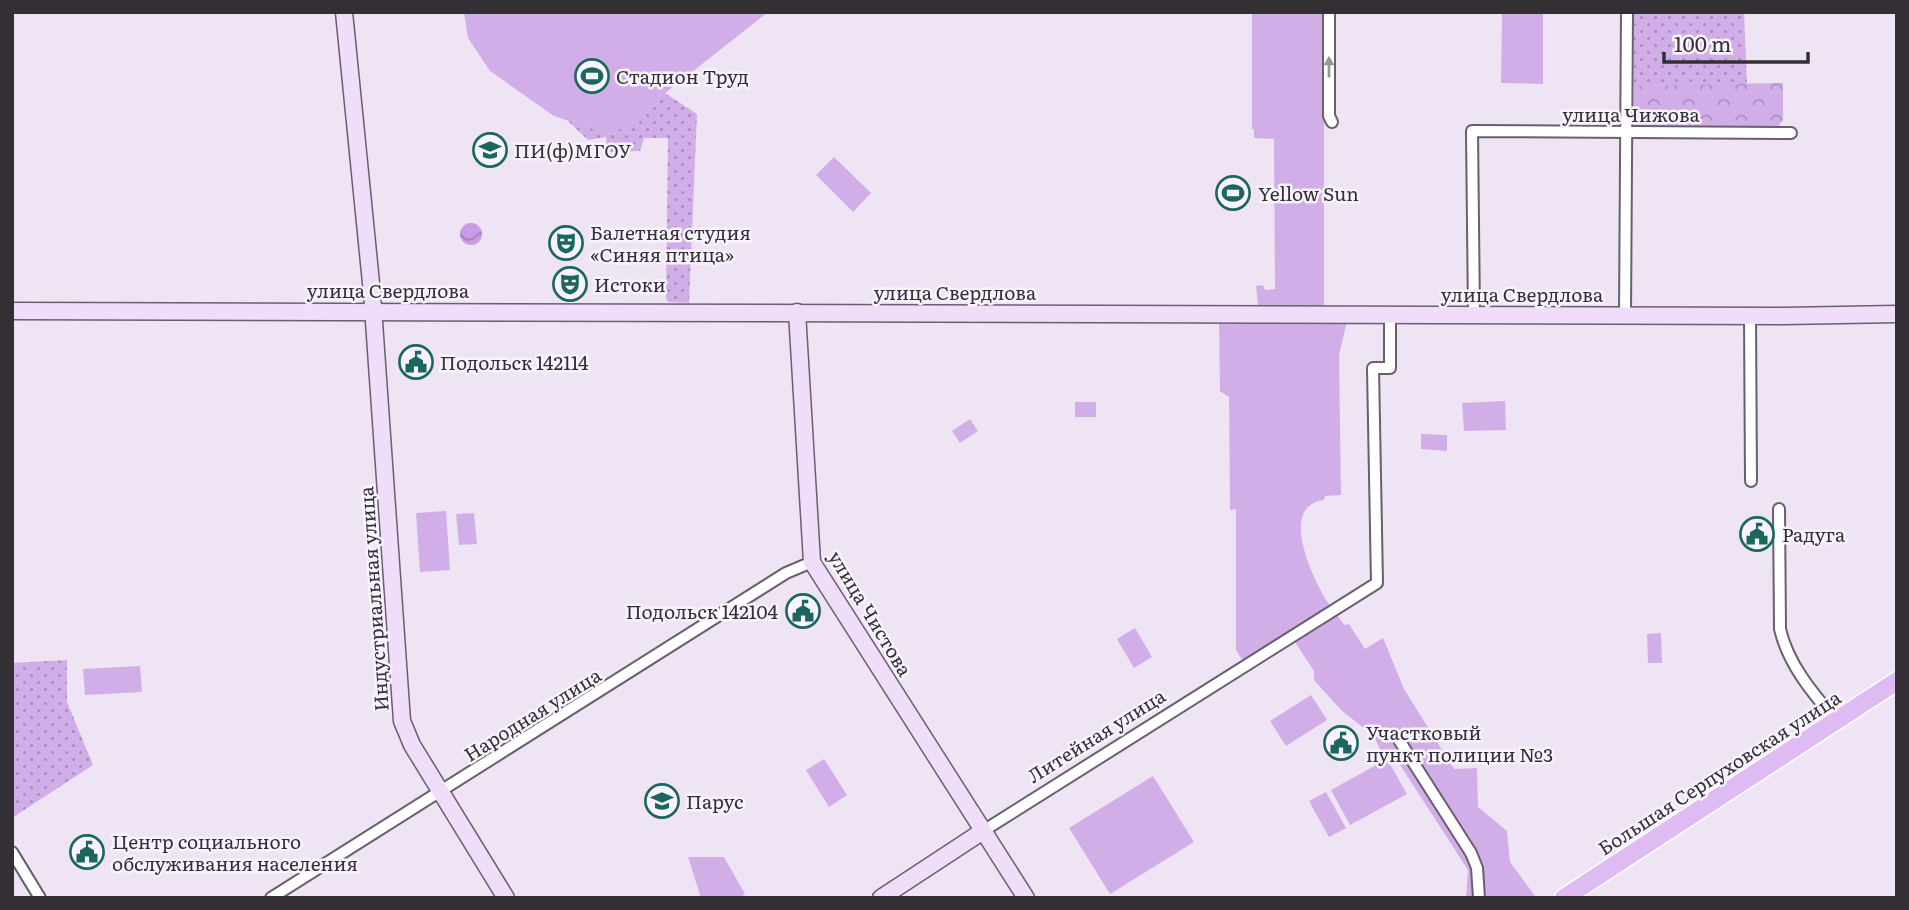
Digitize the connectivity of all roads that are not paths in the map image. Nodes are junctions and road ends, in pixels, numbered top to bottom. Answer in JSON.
{"nodes":[{"id":1,"x":344,"y":12,"type":"edge"},
{"id":2,"x":1329,"y":12,"type":"edge"},
{"id":3,"x":1627,"y":12,"type":"edge"},
{"id":4,"x":1332,"y":122,"type":"dead end"},
{"id":5,"x":1626,"y":131,"type":"junction"},
{"id":6,"x":1791,"y":133,"type":"dead end"},
{"id":7,"x":12,"y":311,"type":"edge"},
{"id":8,"x":373,"y":311,"type":"junction"},
{"id":9,"x":797,"y":312,"type":"junction"},
{"id":10,"x":1390,"y":314,"type":"junction"},
{"id":11,"x":1897,"y":314,"type":"edge"},
{"id":12,"x":1474,"y":315,"type":"junction"},
{"id":13,"x":1625,"y":315,"type":"junction"},
{"id":14,"x":1750,"y":316,"type":"junction"},
{"id":15,"x":1751,"y":481,"type":"dead end"},
{"id":16,"x":1779,"y":509,"type":"dead end"},
{"id":17,"x":812,"y":562,"type":"junction"},
{"id":18,"x":1897,"y":681,"type":"edge"},
{"id":19,"x":1836,"y":720,"type":"junction"},
{"id":20,"x":1399,"y":740,"type":"dead end"},
{"id":21,"x":440,"y":793,"type":"junction"},
{"id":22,"x":984,"y":831,"type":"junction"},
{"id":23,"x":12,"y":852,"type":"edge"},
{"id":24,"x":40,"y":898,"type":"edge"},
{"id":25,"x":271,"y":898,"type":"edge"},
{"id":26,"x":506,"y":898,"type":"edge"},
{"id":27,"x":881,"y":898,"type":"edge"},
{"id":28,"x":1026,"y":898,"type":"edge"},
{"id":29,"x":1479,"y":898,"type":"edge"},
{"id":30,"x":1564,"y":898,"type":"edge"}],
"edges":[{"from":1,"to":8,"type":"street","name":"Индустриальная улица"},
{"from":4,"to":2,"type":"street","one_way":true},
{"from":3,"to":5,"type":"street"},
{"from":5,"to":6,"type":"street","name":"улица Чижова"},
{"from":5,"to":12,"type":"street","name":"улица Чижова"},
{"from":5,"to":13,"type":"street"},
{"from":7,"to":8,"type":"street","name":"улица Свердлова"},
{"from":8,"to":9,"type":"street","name":"улица Свердлова"},
{"from":8,"to":21,"type":"street","name":"Индустриальная улица"},
{"from":9,"to":10,"type":"street","name":"улица Свердлова"},
{"from":9,"to":17,"type":"street","name":"улица Чистова"},
{"from":10,"to":12,"type":"street","name":"улица Свердлова"},
{"from":10,"to":22,"type":"street","name":"Литейная улица"},
{"from":11,"to":14,"type":"street","name":"улица Свердлова"},
{"from":12,"to":13,"type":"street","name":"улица Свердлова"},
{"from":13,"to":14,"type":"street","name":"улица Свердлова"},
{"from":14,"to":15,"type":"street"},
{"from":16,"to":19,"type":"street"},
{"from":17,"to":21,"type":"street","name":"Народная улица"},
{"from":17,"to":22,"type":"street","name":"улица Чистова"},
{"from":18,"to":19,"type":"main road","name":"Большая Серпуховская улица"},
{"from":19,"to":30,"type":"main road","name":"Большая Серпуховская улица"},
{"from":20,"to":29,"type":"street"},
{"from":21,"to":25,"type":"street","name":"Народная улица"},
{"from":21,"to":26,"type":"street","name":"Индустриальная улица"},
{"from":22,"to":27,"type":"street","name":"Литейная улица"},
{"from":22,"to":28,"type":"street","name":"улица Чистова"},
{"from":23,"to":24,"type":"street"}]}
